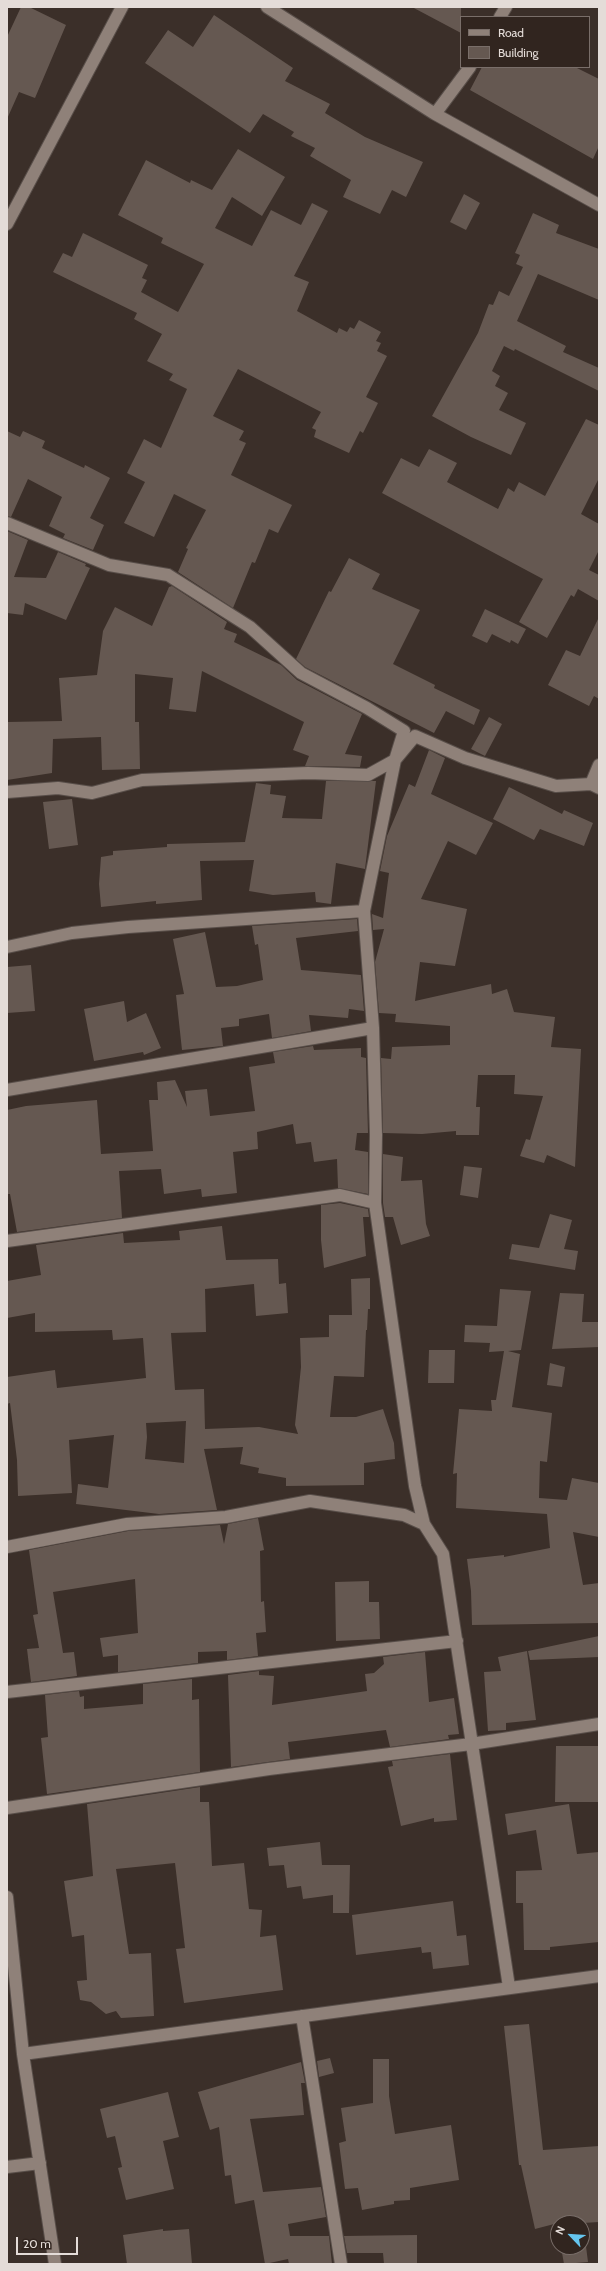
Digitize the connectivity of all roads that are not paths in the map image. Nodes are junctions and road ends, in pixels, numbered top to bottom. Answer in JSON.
{"nodes":[{"id":1,"x":122,"y":7,"type":"edge"},
{"id":2,"x":267,"y":7,"type":"edge"},
{"id":3,"x":506,"y":7,"type":"edge"},
{"id":4,"x":501,"y":16,"type":"edge"},
{"id":5,"x":469,"y":68,"type":"edge"},
{"id":6,"x":435,"y":114,"type":"junction"},
{"id":7,"x":599,"y":205,"type":"edge"},
{"id":8,"x":7,"y":224,"type":"edge"},
{"id":9,"x":7,"y":523,"type":"edge"},
{"id":10,"x":395,"y":760,"type":"junction"},
{"id":11,"x":599,"y":764,"type":"edge"},
{"id":12,"x":595,"y":786,"type":"edge"},
{"id":13,"x":7,"y":792,"type":"edge"},
{"id":14,"x":364,"y":912,"type":"junction"},
{"id":15,"x":7,"y":947,"type":"edge"},
{"id":16,"x":372,"y":1028,"type":"junction"},
{"id":17,"x":7,"y":1090,"type":"edge"},
{"id":18,"x":374,"y":1203,"type":"junction"},
{"id":19,"x":7,"y":1241,"type":"edge"},
{"id":20,"x":424,"y":1524,"type":"junction"},
{"id":21,"x":7,"y":1547,"type":"edge"},
{"id":22,"x":456,"y":1641,"type":"junction"},
{"id":23,"x":7,"y":1692,"type":"edge"},
{"id":24,"x":599,"y":1724,"type":"edge"},
{"id":25,"x":471,"y":1744,"type":"junction"},
{"id":26,"x":7,"y":1808,"type":"edge"},
{"id":27,"x":7,"y":1897,"type":"edge"},
{"id":28,"x":599,"y":1976,"type":"edge"},
{"id":29,"x":509,"y":1988,"type":"junction"},
{"id":30,"x":302,"y":2016,"type":"junction"},
{"id":31,"x":23,"y":2054,"type":"junction"},
{"id":32,"x":40,"y":2163,"type":"junction"},
{"id":33,"x":7,"y":2167,"type":"edge"},
{"id":34,"x":55,"y":2264,"type":"edge"},
{"id":35,"x":342,"y":2264,"type":"edge"}],
"edges":[{"from":1,"to":8,"type":"street"},
{"from":2,"to":6,"type":"street"},
{"from":3,"to":4,"type":"street"},
{"from":5,"to":6,"type":"street"},
{"from":6,"to":7,"type":"street"},
{"from":9,"to":10,"type":"street"},
{"from":10,"to":12,"type":"street"},
{"from":10,"to":13,"type":"street"},
{"from":10,"to":14,"type":"street"},
{"from":11,"to":12,"type":"street"},
{"from":14,"to":15,"type":"street"},
{"from":14,"to":16,"type":"street"},
{"from":16,"to":17,"type":"street"},
{"from":16,"to":18,"type":"street"},
{"from":18,"to":19,"type":"street"},
{"from":18,"to":20,"type":"street"},
{"from":20,"to":21,"type":"street"},
{"from":20,"to":22,"type":"street"},
{"from":22,"to":23,"type":"street"},
{"from":22,"to":25,"type":"street"},
{"from":24,"to":25,"type":"street"},
{"from":25,"to":26,"type":"street"},
{"from":25,"to":29,"type":"street"},
{"from":27,"to":31,"type":"street"},
{"from":28,"to":29,"type":"street"},
{"from":29,"to":30,"type":"street"},
{"from":30,"to":31,"type":"street"},
{"from":30,"to":35,"type":"street"},
{"from":31,"to":32,"type":"street"},
{"from":32,"to":33,"type":"street"},
{"from":32,"to":34,"type":"street"}]}
